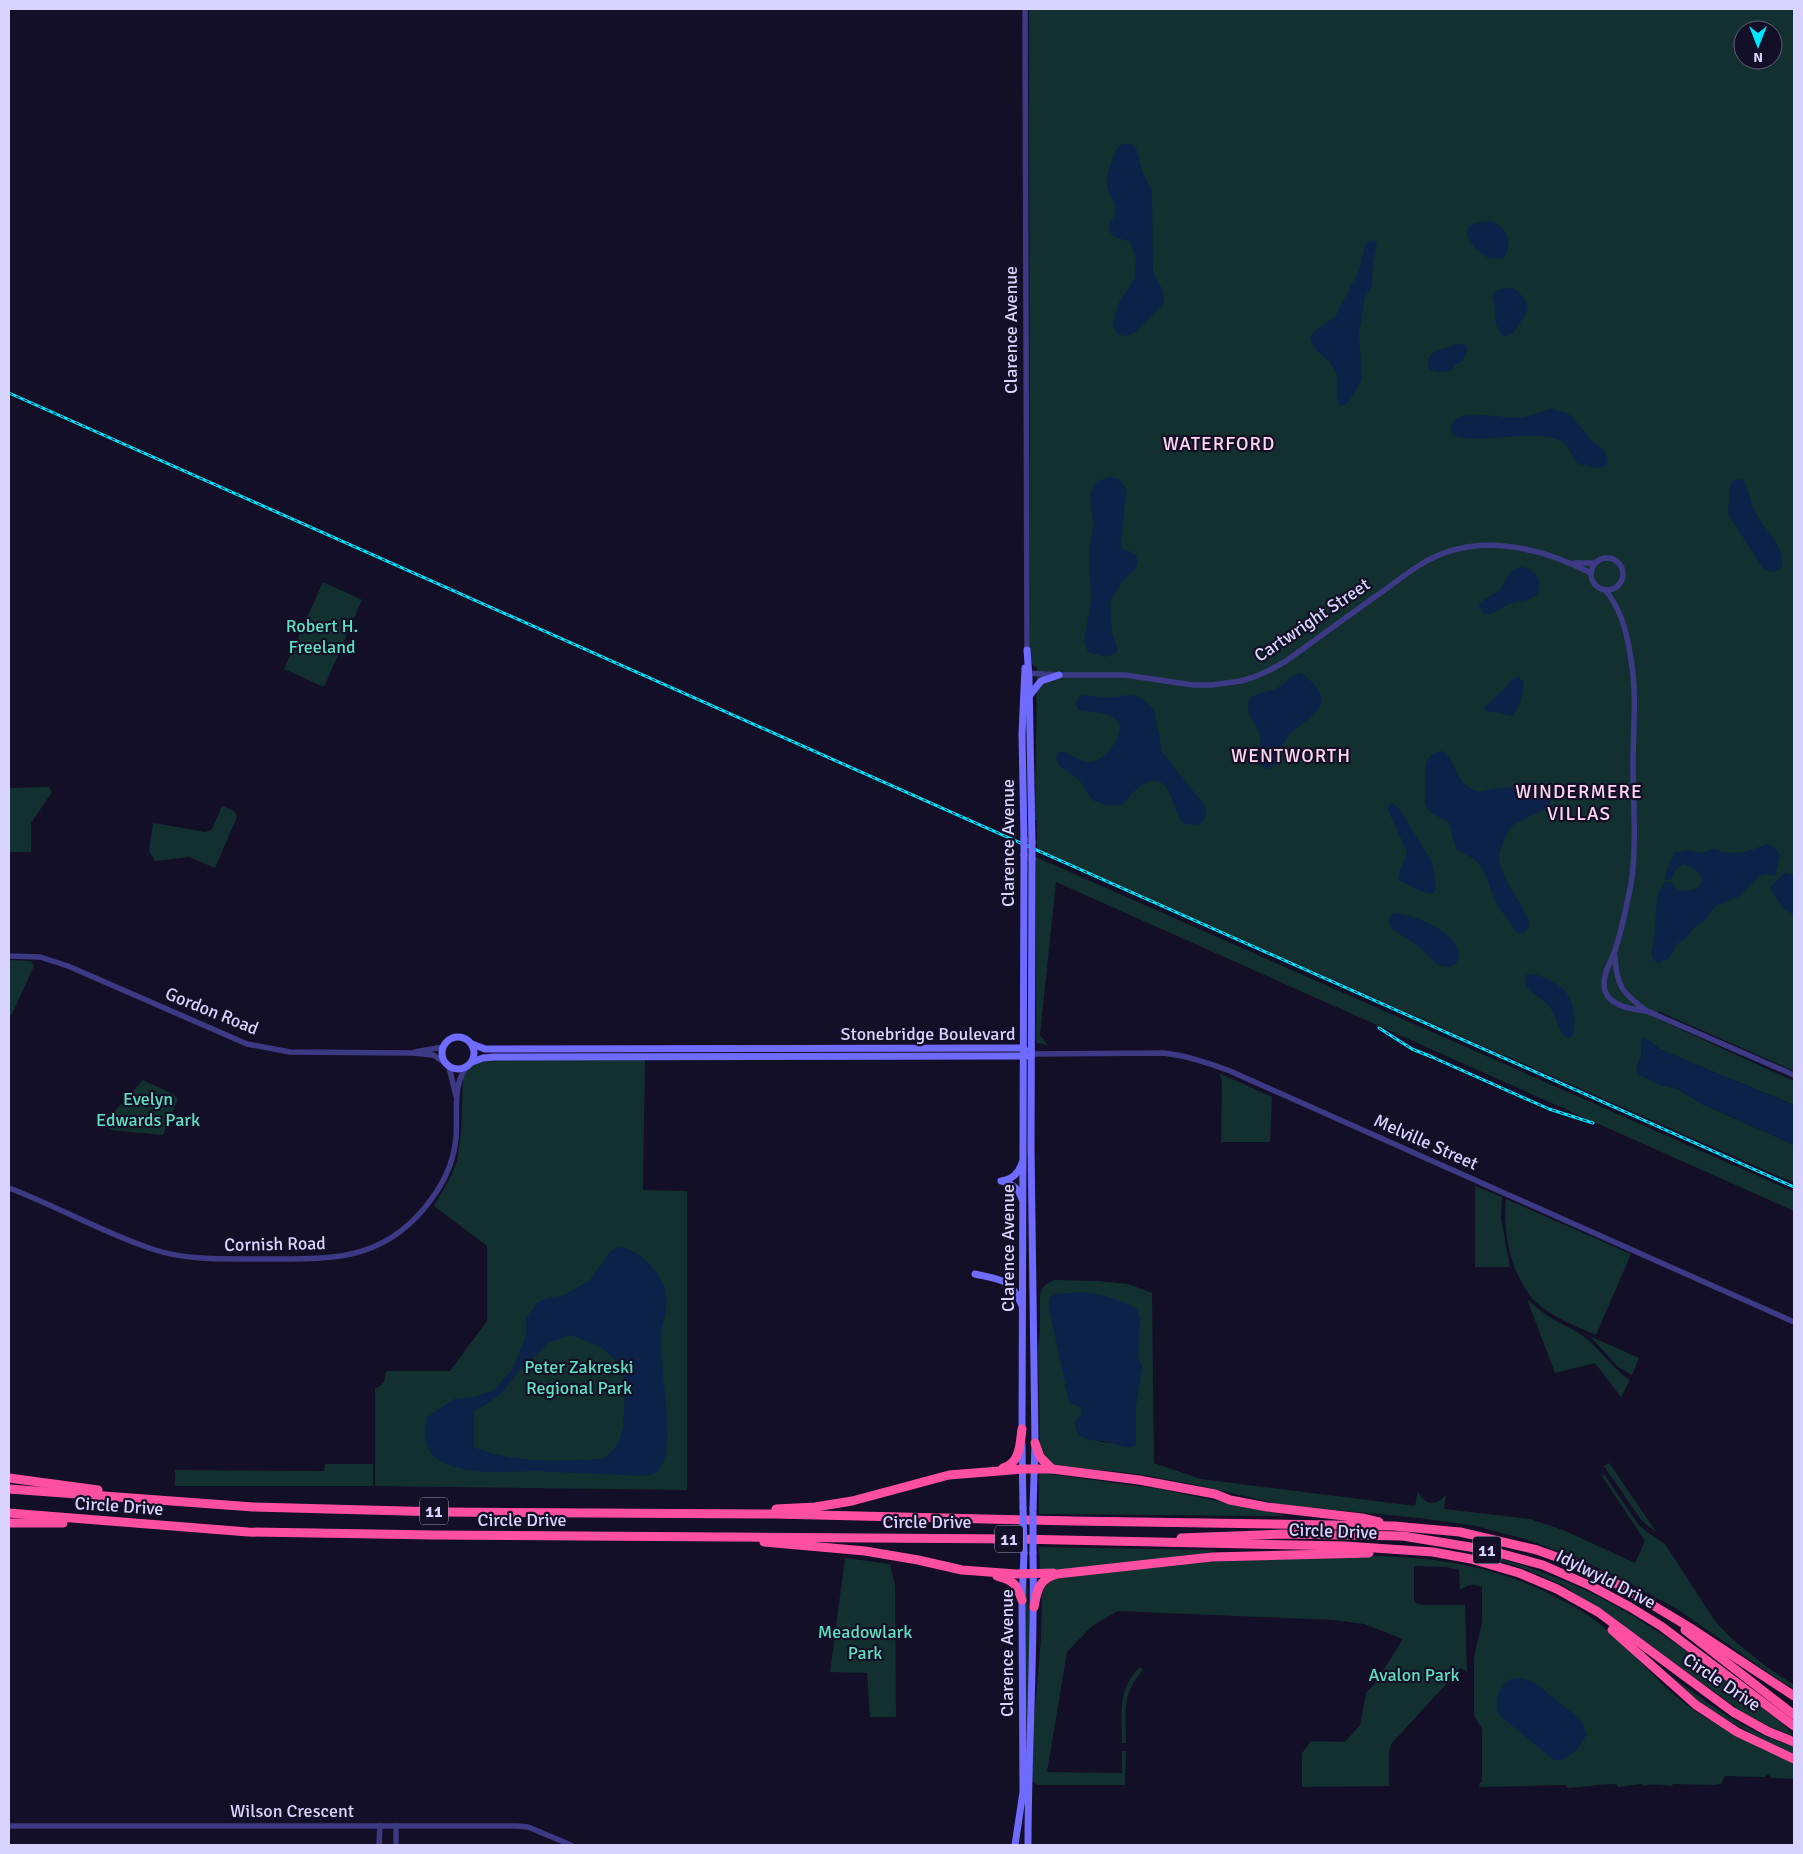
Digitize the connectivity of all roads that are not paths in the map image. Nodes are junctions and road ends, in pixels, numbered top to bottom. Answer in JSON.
{"nodes":[{"id":1,"x":1025,"y":9,"type":"edge"},
{"id":2,"x":1570,"y":562,"type":"junction"},
{"id":3,"x":1594,"y":564,"type":"junction"},
{"id":4,"x":1591,"y":573,"type":"junction"},
{"id":5,"x":1616,"y":588,"type":"junction"},
{"id":6,"x":1606,"y":590,"type":"junction"},
{"id":7,"x":1616,"y":604,"type":"junction"},
{"id":8,"x":1028,"y":650,"type":"joint"},
{"id":9,"x":1027,"y":675,"type":"junction"},
{"id":10,"x":1063,"y":675,"type":"junction"},
{"id":11,"x":1030,"y":696,"type":"junction"},
{"id":12,"x":1615,"y":954,"type":"junction"},
{"id":13,"x":9,"y":956,"type":"edge"},
{"id":14,"x":1647,"y":1011,"type":"junction"},
{"id":15,"x":472,"y":1044,"type":"junction"},
{"id":16,"x":442,"y":1047,"type":"junction"},
{"id":17,"x":1023,"y":1048,"type":"junction"},
{"id":18,"x":413,"y":1052,"type":"junction"},
{"id":19,"x":1032,"y":1054,"type":"junction"},
{"id":20,"x":1023,"y":1057,"type":"junction"},
{"id":21,"x":446,"y":1064,"type":"junction"},
{"id":22,"x":469,"y":1065,"type":"junction"},
{"id":23,"x":1794,"y":1075,"type":"edge"},
{"id":24,"x":458,"y":1100,"type":"junction"},
{"id":25,"x":1024,"y":1158,"type":"junction"},
{"id":26,"x":9,"y":1188,"type":"edge"},
{"id":27,"x":1024,"y":1203,"type":"junction"},
{"id":28,"x":974,"y":1274,"type":"dead end"},
{"id":29,"x":1023,"y":1310,"type":"junction"},
{"id":30,"x":1794,"y":1322,"type":"edge"},
{"id":31,"x":1022,"y":1429,"type":"junction"},
{"id":32,"x":1035,"y":1443,"type":"junction"},
{"id":33,"x":1023,"y":1469,"type":"junction"},
{"id":34,"x":1034,"y":1469,"type":"junction"},
{"id":35,"x":1052,"y":1469,"type":"junction"},
{"id":36,"x":998,"y":1470,"type":"junction"},
{"id":37,"x":9,"y":1478,"type":"edge"},
{"id":38,"x":9,"y":1489,"type":"edge"},
{"id":39,"x":197,"y":1503,"type":"junction"},
{"id":40,"x":9,"y":1513,"type":"edge"},
{"id":41,"x":672,"y":1514,"type":"junction"},
{"id":42,"x":9,"y":1523,"type":"edge"},
{"id":43,"x":1394,"y":1526,"type":"junction"},
{"id":44,"x":200,"y":1528,"type":"junction"},
{"id":45,"x":739,"y":1538,"type":"junction"},
{"id":46,"x":1131,"y":1541,"type":"junction"},
{"id":47,"x":1412,"y":1551,"type":"junction"},
{"id":48,"x":980,"y":1571,"type":"junction"},
{"id":49,"x":1078,"y":1572,"type":"junction"},
{"id":50,"x":1023,"y":1574,"type":"junction"},
{"id":51,"x":1034,"y":1574,"type":"junction"},
{"id":52,"x":1022,"y":1600,"type":"junction"},
{"id":53,"x":1576,"y":1600,"type":"junction"},
{"id":54,"x":1034,"y":1607,"type":"junction"},
{"id":55,"x":1658,"y":1608,"type":"junction"},
{"id":56,"x":1794,"y":1696,"type":"edge"},
{"id":57,"x":1794,"y":1715,"type":"edge"},
{"id":58,"x":1794,"y":1726,"type":"edge"},
{"id":59,"x":1794,"y":1742,"type":"edge"},
{"id":60,"x":1794,"y":1759,"type":"edge"},
{"id":61,"x":9,"y":1826,"type":"edge"},
{"id":62,"x":380,"y":1826,"type":"junction"},
{"id":63,"x":396,"y":1826,"type":"junction"},
{"id":64,"x":379,"y":1845,"type":"edge"},
{"id":65,"x":396,"y":1845,"type":"edge"},
{"id":66,"x":571,"y":1845,"type":"edge"},
{"id":67,"x":1015,"y":1845,"type":"edge"},
{"id":68,"x":1028,"y":1845,"type":"edge"}],
"edges":[{"from":1,"to":8,"type":"street","name":"Clarence Avenue"},
{"from":2,"to":3,"type":"street","name":"Cartwright Street"},
{"from":2,"to":4,"type":"street","name":"Cartwright Street"},
{"from":2,"to":10,"type":"street","name":"Cartwright Street"},
{"from":3,"to":4,"type":"street"},
{"from":3,"to":5,"type":"street"},
{"from":4,"to":6,"type":"street"},
{"from":5,"to":6,"type":"street"},
{"from":5,"to":7,"type":"street"},
{"from":6,"to":7,"type":"street"},
{"from":7,"to":12,"type":"street"},
{"from":8,"to":9,"type":"main road","name":"Clarence Avenue"},
{"from":9,"to":10,"type":"street","name":"Cartwright Street"},
{"from":9,"to":11,"type":"main road","name":"Clarence Avenue"},
{"from":9,"to":17,"type":"main road","name":"Clarence Avenue","bridge":true},
{"from":10,"to":11,"type":"main road"},
{"from":11,"to":19,"type":"main road","name":"Clarence Avenue","bridge":true},
{"from":12,"to":14,"type":"street"},
{"from":12,"to":14,"type":"street"},
{"from":13,"to":18,"type":"street","name":"Gordon Road"},
{"from":14,"to":23,"type":"street"},
{"from":15,"to":16,"type":"main road"},
{"from":15,"to":17,"type":"main road","name":"Stonebridge Boulevard"},
{"from":15,"to":22,"type":"main road"},
{"from":16,"to":18,"type":"street","name":"Gordon Road"},
{"from":16,"to":21,"type":"main road"},
{"from":17,"to":19,"type":"main road","name":"Stonebridge Boulevard"},
{"from":17,"to":20,"type":"main road","name":"Clarence Avenue"},
{"from":18,"to":21,"type":"street","name":"Gordon Road"},
{"from":19,"to":20,"type":"main road","name":"Stonebridge Boulevard"},
{"from":19,"to":30,"type":"street","name":"Melville Street"},
{"from":19,"to":32,"type":"main road","name":"Clarence Avenue"},
{"from":20,"to":22,"type":"main road","name":"Stonebridge Boulevard"},
{"from":20,"to":25,"type":"main road","name":"Clarence Avenue"},
{"from":21,"to":22,"type":"main road"},
{"from":21,"to":24,"type":"street","name":"Cornish Road"},
{"from":22,"to":24,"type":"street","name":"Cornish Road"},
{"from":24,"to":26,"type":"street","name":"Cornish Road"},
{"from":25,"to":27,"type":"main road","name":"Clarence Avenue"},
{"from":25,"to":27,"type":"main road"},
{"from":27,"to":29,"type":"main road","name":"Clarence Avenue"},
{"from":28,"to":29,"type":"main road"},
{"from":29,"to":31,"type":"main road","name":"Clarence Avenue"},
{"from":31,"to":33,"type":"main road","name":"Clarence Avenue"},
{"from":31,"to":36,"type":"highway"},
{"from":32,"to":34,"type":"main road","name":"Clarence Avenue"},
{"from":32,"to":35,"type":"highway"},
{"from":33,"to":34,"type":"highway"},
{"from":33,"to":36,"type":"highway"},
{"from":33,"to":50,"type":"main road","name":"Clarence Avenue","bridge":true},
{"from":34,"to":35,"type":"highway"},
{"from":34,"to":51,"type":"main road","name":"Clarence Avenue","bridge":true},
{"from":35,"to":43,"type":"highway"},
{"from":36,"to":41,"type":"highway"},
{"from":37,"to":39,"type":"highway"},
{"from":38,"to":39,"type":"highway","name":"Circle Drive","number":"11"},
{"from":39,"to":41,"type":"highway","name":"Circle Drive","number":"11"},
{"from":40,"to":44,"type":"highway","name":"Circle Drive","number":"11"},
{"from":41,"to":43,"type":"highway","name":"Circle Drive","number":"11"},
{"from":42,"to":44,"type":"highway"},
{"from":43,"to":55,"type":"highway","name":"Circle Drive","number":"11"},
{"from":44,"to":45,"type":"highway","name":"Circle Drive","number":"11"},
{"from":45,"to":46,"type":"highway","name":"Circle Drive","number":"11"},
{"from":45,"to":48,"type":"highway"},
{"from":46,"to":47,"type":"highway","name":"Circle Drive","number":"11"},
{"from":46,"to":58,"type":"highway","name":"Idylwyld Drive","number":"11"},
{"from":47,"to":49,"type":"highway"},
{"from":47,"to":53,"type":"highway","name":"Circle Drive","number":"11"},
{"from":48,"to":50,"type":"highway"},
{"from":48,"to":52,"type":"highway"},
{"from":49,"to":51,"type":"highway"},
{"from":49,"to":54,"type":"highway"},
{"from":50,"to":51,"type":"highway"},
{"from":50,"to":52,"type":"main road","name":"Clarence Avenue"},
{"from":51,"to":54,"type":"main road","name":"Clarence Avenue"},
{"from":52,"to":67,"type":"main road","name":"Clarence Avenue"},
{"from":53,"to":59,"type":"highway","name":"Circle Drive","number":"11"},
{"from":53,"to":60,"type":"highway"},
{"from":54,"to":68,"type":"main road","name":"Clarence Avenue"},
{"from":55,"to":56,"type":"highway","name":"Circle Drive","number":"11"},
{"from":55,"to":57,"type":"highway","name":"Idylwyld Drive","number":"11"},
{"from":61,"to":62,"type":"street","name":"Wilson Crescent"},
{"from":62,"to":63,"type":"street","name":"Wilson Crescent"},
{"from":62,"to":64,"type":"street"},
{"from":63,"to":65,"type":"street"},
{"from":63,"to":66,"type":"street","name":"Wilson Crescent"}]}
